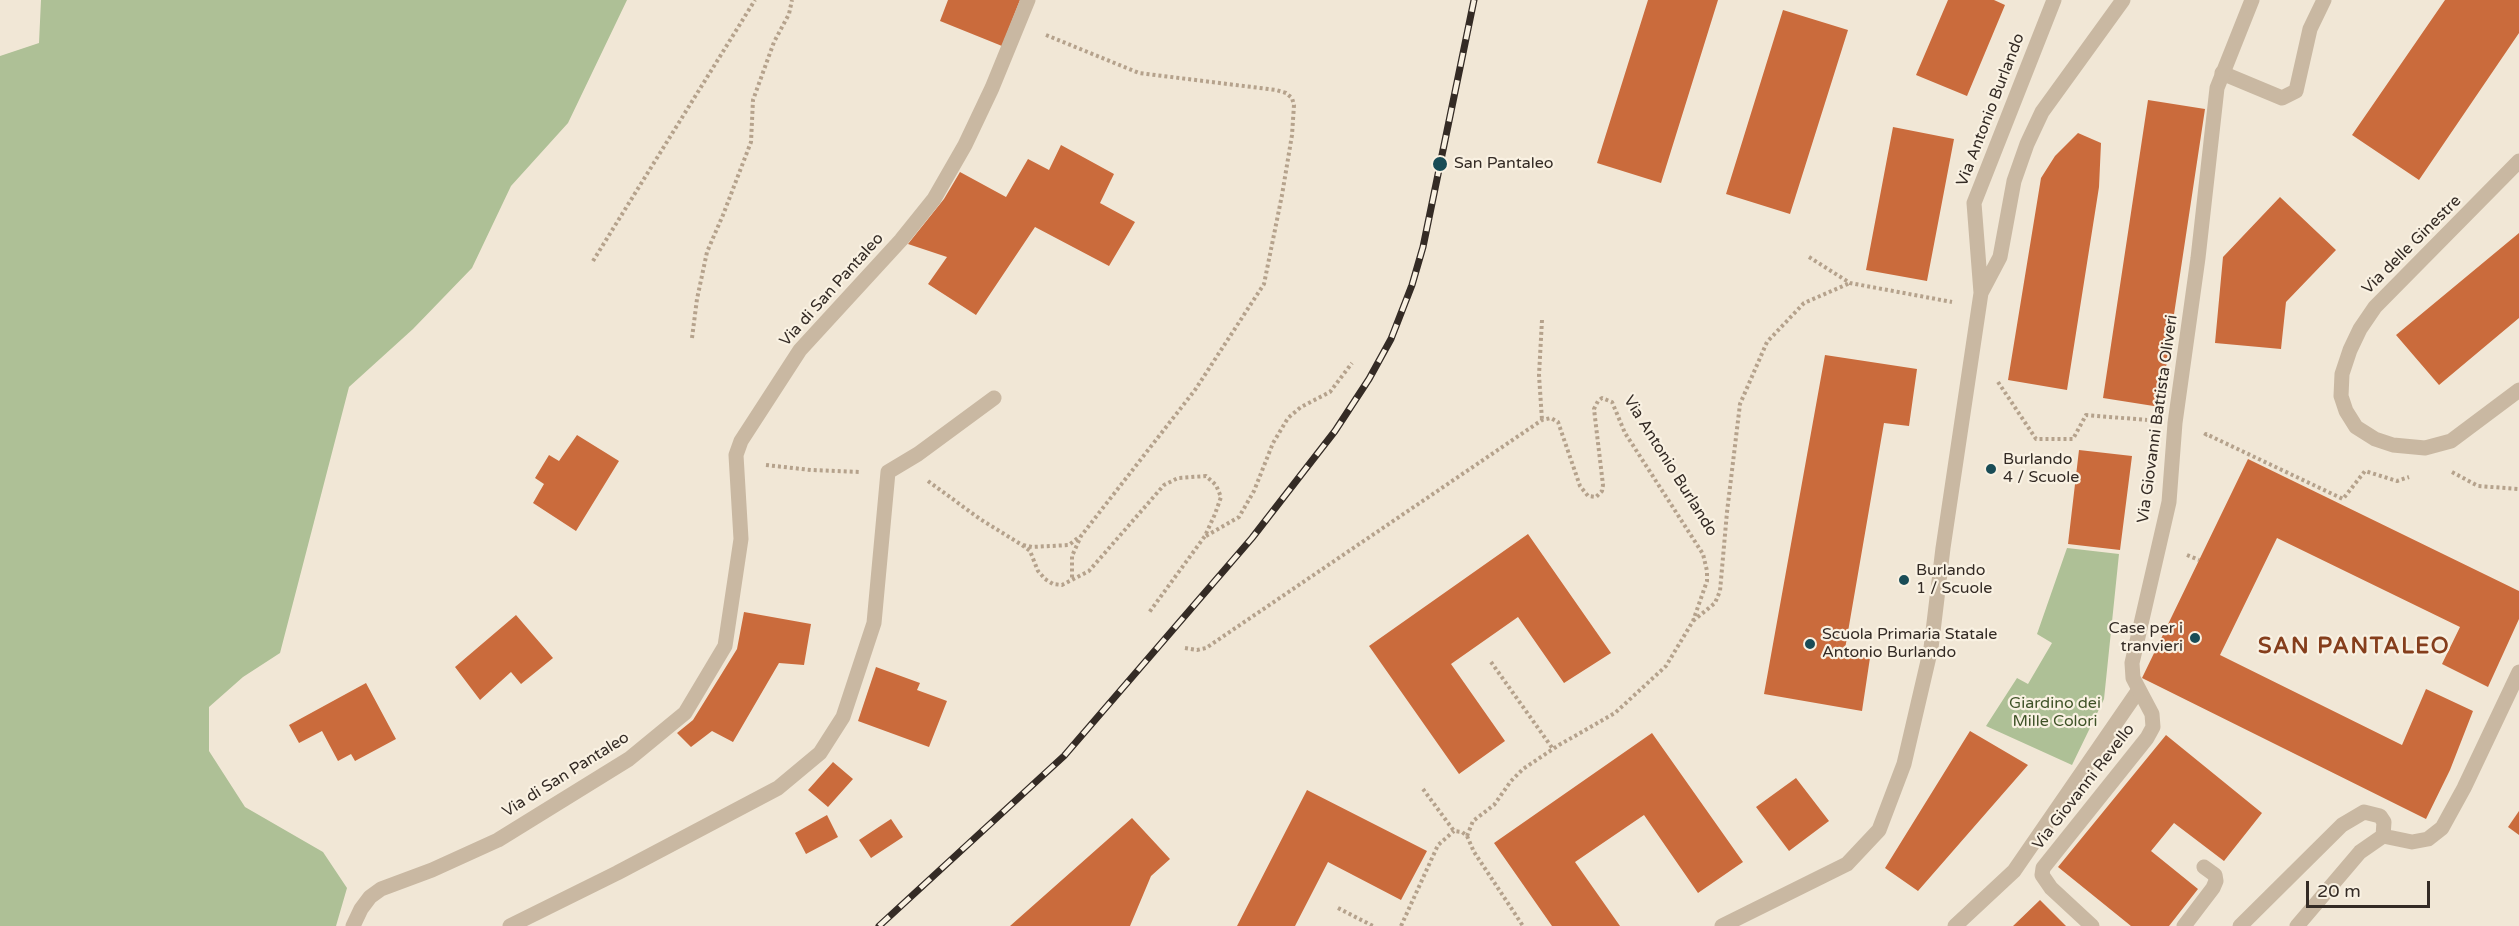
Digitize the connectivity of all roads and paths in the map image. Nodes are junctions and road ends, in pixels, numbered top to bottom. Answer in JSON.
{"nodes":[{"id":1,"x":755,"y":0,"type":"edge"},
{"id":2,"x":792,"y":0,"type":"edge"},
{"id":3,"x":1028,"y":0,"type":"edge"},
{"id":4,"x":2054,"y":0,"type":"edge"},
{"id":5,"x":2123,"y":0,"type":"edge"},
{"id":6,"x":2252,"y":0,"type":"edge"},
{"id":7,"x":2324,"y":0,"type":"edge"},
{"id":8,"x":1019,"y":24,"type":"junction"},
{"id":9,"x":2222,"y":73,"type":"junction"},
{"id":10,"x":2519,"y":161,"type":"edge"},
{"id":11,"x":1809,"y":257,"type":"dead end"},
{"id":12,"x":593,"y":261,"type":"dead end"},
{"id":13,"x":1850,"y":283,"type":"junction"},
{"id":14,"x":1979,"y":300,"type":"junction"},
{"id":15,"x":1542,"y":320,"type":"dead end"},
{"id":16,"x":692,"y":338,"type":"dead end"},
{"id":17,"x":1352,"y":363,"type":"dead end"},
{"id":18,"x":1992,"y":373,"type":"dead end"},
{"id":19,"x":2519,"y":390,"type":"edge"},
{"id":20,"x":994,"y":398,"type":"dead end"},
{"id":21,"x":2086,"y":415,"type":"dead end"},
{"id":22,"x":1542,"y":420,"type":"junction"},
{"id":23,"x":2451,"y":441,"type":"junction"},
{"id":24,"x":2203,"y":445,"type":"dead end"},
{"id":25,"x":737,"y":462,"type":"junction"},
{"id":26,"x":888,"y":472,"type":"junction"},
{"id":27,"x":2416,"y":476,"type":"dead end"},
{"id":28,"x":2519,"y":489,"type":"edge"},
{"id":29,"x":1081,"y":536,"type":"junction"},
{"id":30,"x":1205,"y":536,"type":"junction"},
{"id":31,"x":1023,"y":545,"type":"junction"},
{"id":32,"x":1072,"y":580,"type":"junction"},
{"id":33,"x":1148,"y":614,"type":"dead end"},
{"id":34,"x":1693,"y":621,"type":"junction"},
{"id":35,"x":1185,"y":648,"type":"dead end"},
{"id":36,"x":1491,"y":662,"type":"dead end"},
{"id":37,"x":2519,"y":672,"type":"edge"},
{"id":38,"x":2138,"y":691,"type":"junction"},
{"id":39,"x":1553,"y":749,"type":"junction"},
{"id":40,"x":1424,"y":789,"type":"dead end"},
{"id":41,"x":1454,"y":831,"type":"junction"},
{"id":42,"x":1467,"y":836,"type":"junction"},
{"id":43,"x":2384,"y":836,"type":"junction"},
{"id":44,"x":2204,"y":867,"type":"dead end"},
{"id":45,"x":1338,"y":908,"type":"dead end"},
{"id":46,"x":353,"y":926,"type":"edge"},
{"id":47,"x":510,"y":926,"type":"edge"},
{"id":48,"x":1373,"y":926,"type":"edge"},
{"id":49,"x":1401,"y":926,"type":"edge"},
{"id":50,"x":1523,"y":926,"type":"edge"},
{"id":51,"x":1722,"y":926,"type":"edge"},
{"id":52,"x":1955,"y":926,"type":"edge"},
{"id":53,"x":2091,"y":926,"type":"edge"},
{"id":54,"x":2184,"y":926,"type":"edge"},
{"id":55,"x":2240,"y":926,"type":"edge"},
{"id":56,"x":2297,"y":926,"type":"edge"}],
"edges":[{"from":1,"to":12,"type":"path"},
{"from":2,"to":16,"type":"path"},
{"from":3,"to":8,"type":"street","name":"Via di San Pantaleo"},
{"from":4,"to":14,"type":"street","name":"Via Antonio Burlando"},
{"from":5,"to":14,"type":"street"},
{"from":6,"to":9,"type":"street","name":"Via Giovanni Battista Oliveri"},
{"from":7,"to":9,"type":"street"},
{"from":8,"to":25,"type":"street","name":"Via di San Pantaleo"},
{"from":8,"to":29,"type":"path"},
{"from":9,"to":38,"type":"street","name":"Via Giovanni Battista Oliveri"},
{"from":10,"to":23,"type":"street","name":"Via delle Ginestre"},
{"from":11,"to":13,"type":"path"},
{"from":13,"to":14,"type":"path"},
{"from":13,"to":34,"type":"path"},
{"from":14,"to":51,"type":"street","name":"Via Antonio Burlando"},
{"from":15,"to":22,"type":"path"},
{"from":17,"to":30,"type":"path"},
{"from":18,"to":21,"type":"path"},
{"from":19,"to":23,"type":"street","name":"Via delle Ginestre"},
{"from":20,"to":26,"type":"street"},
{"from":22,"to":34,"type":"path","name":"Via Antonio Burlando"},
{"from":22,"to":35,"type":"path"},
{"from":23,"to":28,"type":"path"},
{"from":24,"to":27,"type":"path"},
{"from":25,"to":26,"type":"path"},
{"from":25,"to":46,"type":"street","name":"Via di San Pantaleo"},
{"from":26,"to":31,"type":"path"},
{"from":26,"to":47,"type":"street"},
{"from":29,"to":31,"type":"path"},
{"from":29,"to":32,"type":"path"},
{"from":30,"to":32,"type":"path"},
{"from":30,"to":33,"type":"path"},
{"from":31,"to":32,"type":"path"},
{"from":34,"to":39,"type":"path","name":"Via Antonio Burlando"},
{"from":36,"to":39,"type":"path"},
{"from":37,"to":43,"type":"street"},
{"from":38,"to":52,"type":"street"},
{"from":38,"to":53,"type":"street","name":"Via Giovanni Revello"},
{"from":39,"to":42,"type":"path","name":"Via Antonio Burlando"},
{"from":40,"to":41,"type":"path"},
{"from":41,"to":42,"type":"path"},
{"from":41,"to":49,"type":"path"},
{"from":42,"to":50,"type":"path"},
{"from":43,"to":55,"type":"street"},
{"from":43,"to":56,"type":"street"},
{"from":44,"to":54,"type":"street"},
{"from":45,"to":48,"type":"path"}]}
